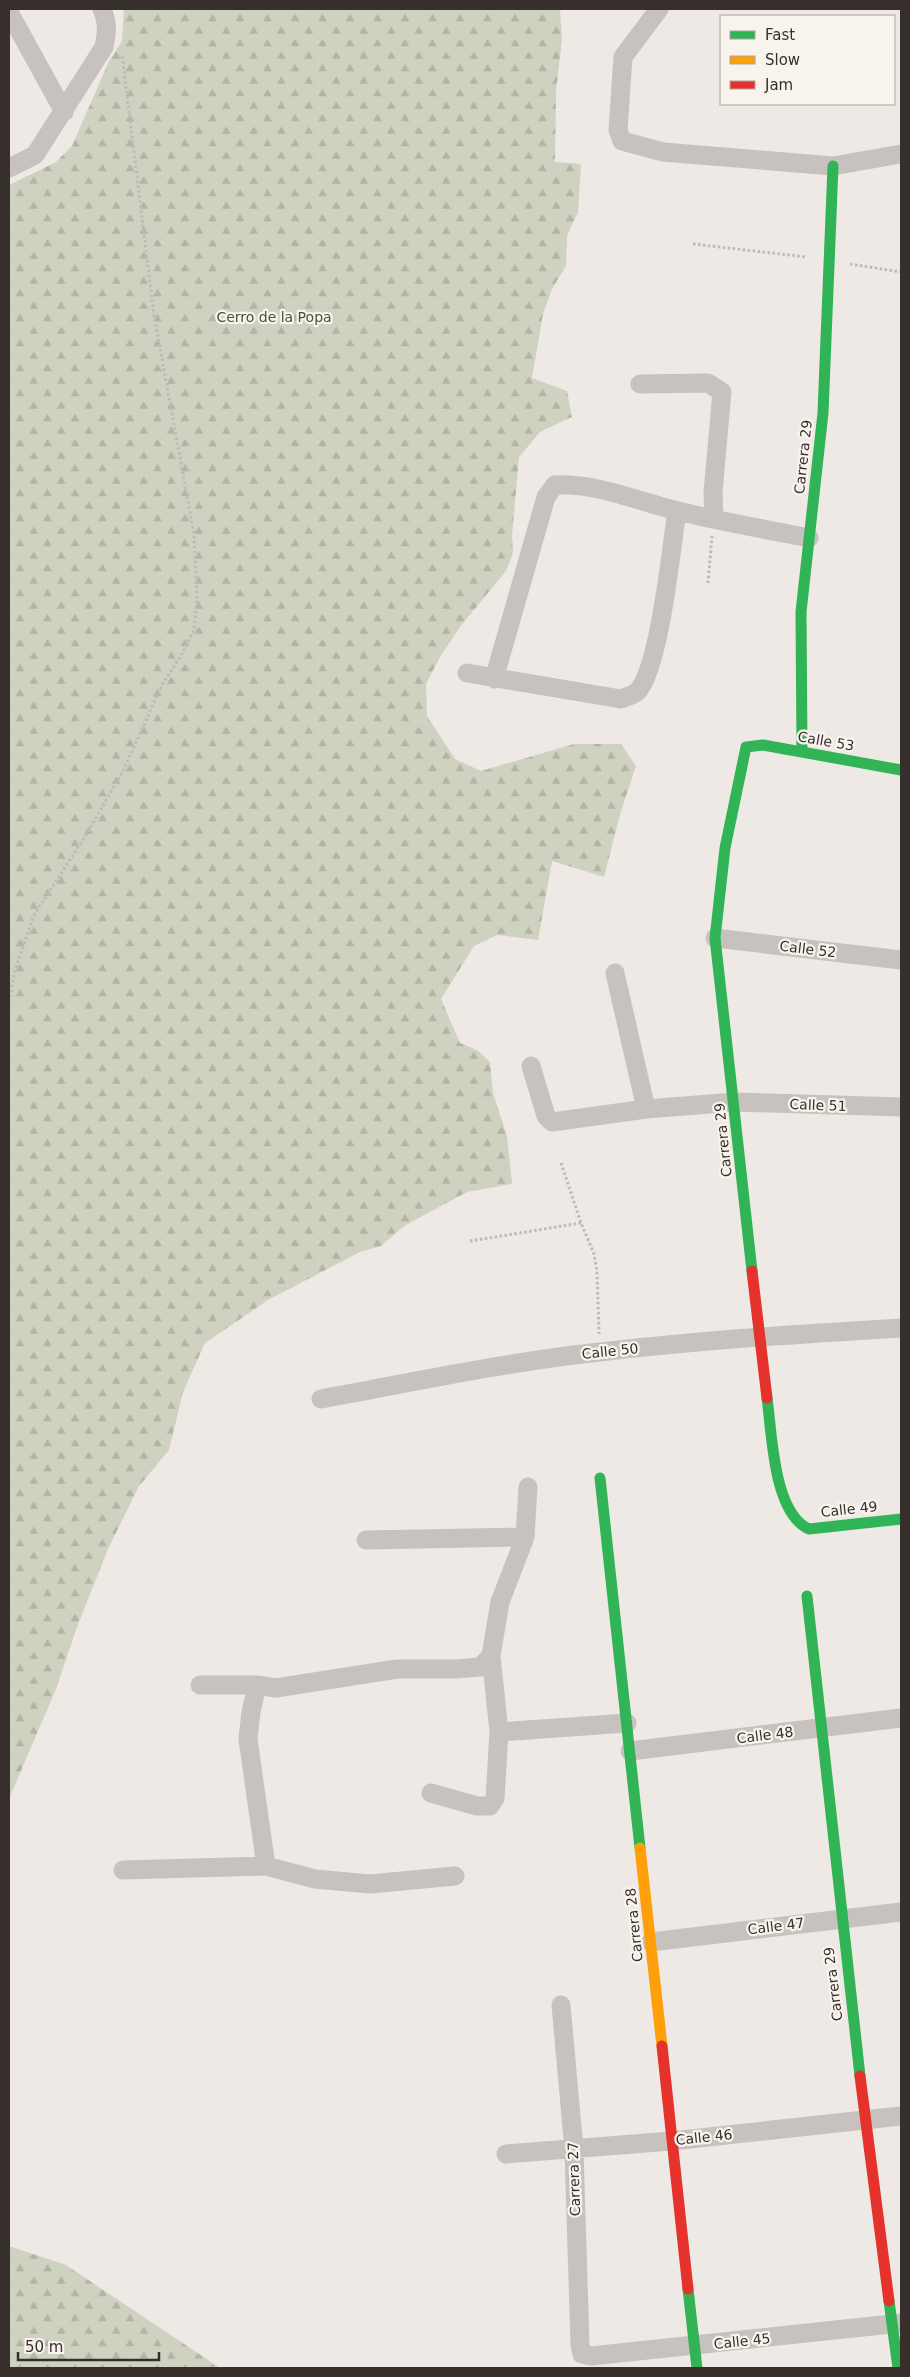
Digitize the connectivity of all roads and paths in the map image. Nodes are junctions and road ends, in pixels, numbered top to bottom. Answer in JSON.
{"nodes":[{"id":1,"x":102,"y":9,"type":"edge"},
{"id":2,"x":658,"y":9,"type":"edge"},
{"id":3,"x":9,"y":12,"type":"edge"},
{"id":4,"x":108,"y":32,"type":"junction"},
{"id":5,"x":64,"y":112,"type":"junction"},
{"id":6,"x":901,"y":154,"type":"edge"},
{"id":7,"x":833,"y":166,"type":"junction"},
{"id":8,"x":9,"y":168,"type":"edge"},
{"id":9,"x":693,"y":244,"type":"dead end"},
{"id":10,"x":830,"y":260,"type":"junction"},
{"id":11,"x":901,"y":272,"type":"edge"},
{"id":12,"x":640,"y":384,"type":"dead end"},
{"id":13,"x":677,"y":511,"type":"junction"},
{"id":14,"x":714,"y":518,"type":"junction"},
{"id":15,"x":809,"y":538,"type":"junction"},
{"id":16,"x":708,"y":582,"type":"dead end"},
{"id":17,"x":467,"y":673,"type":"dead end"},
{"id":18,"x":494,"y":678,"type":"junction"},
{"id":19,"x":746,"y":747,"type":"joint"},
{"id":20,"x":802,"y":751,"type":"junction"},
{"id":21,"x":901,"y":770,"type":"edge"},
{"id":22,"x":715,"y":938,"type":"junction"},
{"id":23,"x":901,"y":960,"type":"edge"},
{"id":24,"x":615,"y":973,"type":"dead end"},
{"id":25,"x":9,"y":1002,"type":"edge"},
{"id":26,"x":531,"y":1066,"type":"dead end"},
{"id":27,"x":735,"y":1102,"type":"junction"},
{"id":28,"x":901,"y":1107,"type":"edge"},
{"id":29,"x":646,"y":1109,"type":"junction"},
{"id":30,"x":561,"y":1163,"type":"dead end"},
{"id":31,"x":581,"y":1222,"type":"junction"},
{"id":32,"x":470,"y":1241,"type":"dead end"},
{"id":33,"x":901,"y":1328,"type":"edge"},
{"id":34,"x":759,"y":1336,"type":"junction"},
{"id":35,"x":599,"y":1352,"type":"junction"},
{"id":36,"x":321,"y":1399,"type":"dead end"},
{"id":37,"x":600,"y":1478,"type":"dead end"},
{"id":38,"x":528,"y":1487,"type":"dead end"},
{"id":39,"x":901,"y":1519,"type":"edge"},
{"id":40,"x":800,"y":1525,"type":"joint"},
{"id":41,"x":525,"y":1538,"type":"junction"},
{"id":42,"x":366,"y":1540,"type":"dead end"},
{"id":43,"x":808,"y":1596,"type":"dead end"},
{"id":44,"x":491,"y":1656,"type":"junction"},
{"id":45,"x":200,"y":1685,"type":"dead end"},
{"id":46,"x":257,"y":1685,"type":"junction"},
{"id":47,"x":901,"y":1718,"type":"edge"},
{"id":48,"x":627,"y":1723,"type":"junction"},
{"id":49,"x":820,"y":1728,"type":"junction"},
{"id":50,"x":499,"y":1732,"type":"junction"},
{"id":51,"x":630,"y":1751,"type":"junction"},
{"id":52,"x":431,"y":1793,"type":"dead end"},
{"id":53,"x":266,"y":1866,"type":"junction"},
{"id":54,"x":123,"y":1870,"type":"dead end"},
{"id":55,"x":455,"y":1876,"type":"dead end"},
{"id":56,"x":901,"y":1912,"type":"edge"},
{"id":57,"x":841,"y":1918,"type":"junction"},
{"id":58,"x":651,"y":1942,"type":"junction"},
{"id":59,"x":561,"y":2005,"type":"dead end"},
{"id":60,"x":901,"y":2116,"type":"edge"},
{"id":61,"x":865,"y":2121,"type":"junction"},
{"id":62,"x":672,"y":2141,"type":"junction"},
{"id":63,"x":574,"y":2150,"type":"junction"},
{"id":64,"x":506,"y":2154,"type":"dead end"},
{"id":65,"x":897,"y":2323,"type":"edge"},
{"id":66,"x":694,"y":2346,"type":"junction"},
{"id":67,"x":582,"y":2354,"type":"joint"},
{"id":68,"x":697,"y":2368,"type":"edge"},
{"id":69,"x":898,"y":2368,"type":"edge"}],
"edges":[{"from":1,"to":4,"type":"street"},
{"from":2,"to":7,"type":"street"},
{"from":3,"to":5,"type":"street"},
{"from":4,"to":5,"type":"street"},
{"from":4,"to":25,"type":"path"},
{"from":5,"to":8,"type":"street"},
{"from":6,"to":7,"type":"street"},
{"from":7,"to":10,"type":"street","name":"Carrera 29"},
{"from":9,"to":10,"type":"path"},
{"from":10,"to":11,"type":"path"},
{"from":10,"to":15,"type":"street","name":"Carrera 29"},
{"from":12,"to":14,"type":"street"},
{"from":13,"to":14,"type":"street"},
{"from":13,"to":18,"type":"street"},
{"from":13,"to":18,"type":"street"},
{"from":14,"to":15,"type":"street"},
{"from":14,"to":16,"type":"path"},
{"from":15,"to":20,"type":"street","name":"Carrera 29"},
{"from":17,"to":18,"type":"street"},
{"from":19,"to":20,"type":"street","name":"Calle 53"},
{"from":19,"to":22,"type":"street","name":"Carrera 29"},
{"from":20,"to":21,"type":"street","name":"Calle 53"},
{"from":22,"to":23,"type":"street","name":"Calle 52"},
{"from":22,"to":27,"type":"street","name":"Carrera 29"},
{"from":24,"to":29,"type":"street"},
{"from":26,"to":29,"type":"street","name":"Calle 51"},
{"from":27,"to":28,"type":"street","name":"Calle 51"},
{"from":27,"to":29,"type":"street","name":"Calle 51"},
{"from":27,"to":34,"type":"street","name":"Carrera 29"},
{"from":30,"to":31,"type":"path"},
{"from":31,"to":32,"type":"path"},
{"from":31,"to":35,"type":"path"},
{"from":33,"to":34,"type":"street","name":"Calle 50"},
{"from":34,"to":35,"type":"street","name":"Calle 50"},
{"from":34,"to":40,"type":"street","name":"Carrera 29"},
{"from":35,"to":36,"type":"street","name":"Calle 50"},
{"from":37,"to":48,"type":"street","name":"Carrera 28"},
{"from":38,"to":41,"type":"street"},
{"from":39,"to":40,"type":"street","name":"Calle 49"},
{"from":41,"to":42,"type":"street"},
{"from":41,"to":44,"type":"street"},
{"from":43,"to":49,"type":"street","name":"Carrera 29"},
{"from":44,"to":46,"type":"street"},
{"from":44,"to":50,"type":"street"},
{"from":45,"to":46,"type":"street"},
{"from":46,"to":53,"type":"street"},
{"from":47,"to":49,"type":"street","name":"Calle 48"},
{"from":48,"to":50,"type":"street"},
{"from":48,"to":51,"type":"street","name":"Carrera 28"},
{"from":49,"to":51,"type":"street","name":"Calle 48"},
{"from":49,"to":57,"type":"street","name":"Carrera 29"},
{"from":50,"to":52,"type":"street"},
{"from":51,"to":58,"type":"street","name":"Carrera 28"},
{"from":53,"to":54,"type":"street"},
{"from":53,"to":55,"type":"street"},
{"from":56,"to":57,"type":"street","name":"Calle 47"},
{"from":57,"to":58,"type":"street","name":"Calle 47"},
{"from":57,"to":61,"type":"street","name":"Carrera 29"},
{"from":58,"to":62,"type":"street","name":"Carrera 28"},
{"from":59,"to":63,"type":"street","name":"Carrera 27"},
{"from":60,"to":61,"type":"street","name":"Calle 46"},
{"from":61,"to":62,"type":"street","name":"Calle 46"},
{"from":61,"to":65,"type":"street","name":"Carrera 29"},
{"from":62,"to":63,"type":"street","name":"Calle 46"},
{"from":62,"to":66,"type":"street","name":"Carrera 28"},
{"from":63,"to":64,"type":"street","name":"Calle 46"},
{"from":63,"to":67,"type":"street","name":"Carrera 27"},
{"from":65,"to":66,"type":"street","name":"Calle 45"},
{"from":65,"to":69,"type":"street","name":"Carrera 29"},
{"from":66,"to":67,"type":"street","name":"Calle 45"},
{"from":66,"to":68,"type":"street","name":"Carrera 28"}]}
